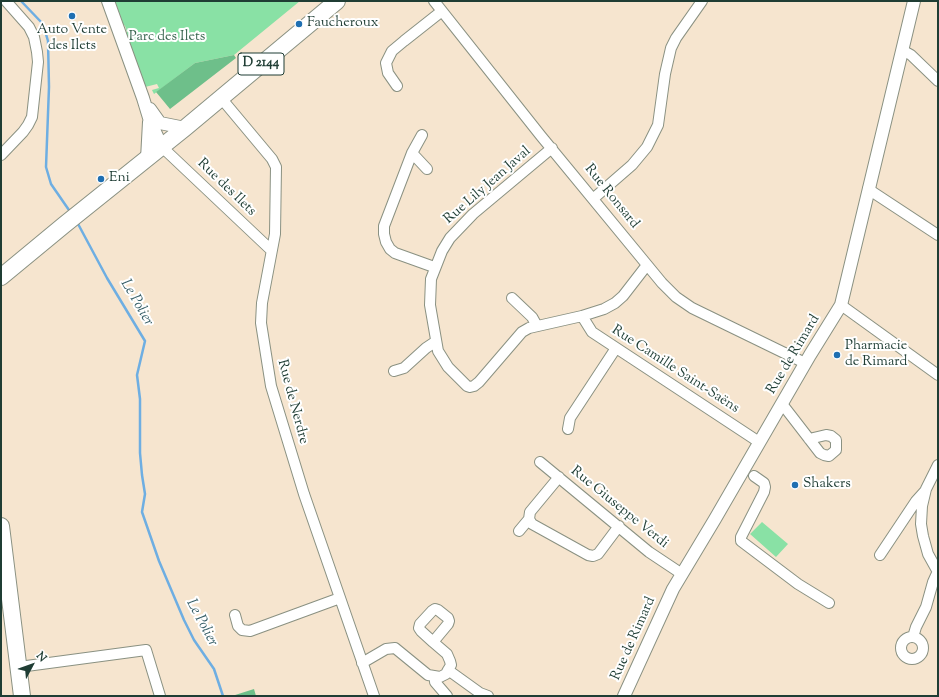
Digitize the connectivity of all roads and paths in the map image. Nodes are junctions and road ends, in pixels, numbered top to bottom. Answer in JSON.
{"nodes":[{"id":1,"x":6,"y":1,"type":"edge"},
{"id":2,"x":108,"y":1,"type":"edge"},
{"id":3,"x":337,"y":1,"type":"edge"},
{"id":4,"x":434,"y":1,"type":"edge"},
{"id":5,"x":702,"y":1,"type":"edge"},
{"id":6,"x":914,"y":1,"type":"edge"},
{"id":7,"x":442,"y":11,"type":"junction"},
{"id":8,"x":902,"y":50,"type":"junction"},
{"id":9,"x":938,"y":81,"type":"edge"},
{"id":10,"x":397,"y":86,"type":"dead end"},
{"id":11,"x":220,"y":98,"type":"junction"},
{"id":12,"x":155,"y":122,"type":"junction"},
{"id":13,"x":185,"y":128,"type":"junction"},
{"id":14,"x":422,"y":135,"type":"dead end"},
{"id":15,"x":162,"y":147,"type":"junction"},
{"id":16,"x":552,"y":148,"type":"junction"},
{"id":17,"x":412,"y":153,"type":"junction"},
{"id":18,"x":1,"y":155,"type":"edge"},
{"id":19,"x":147,"y":159,"type":"junction"},
{"id":20,"x":427,"y":168,"type":"dead end"},
{"id":21,"x":868,"y":189,"type":"junction"},
{"id":22,"x":594,"y":198,"type":"junction"},
{"id":23,"x":938,"y":235,"type":"edge"},
{"id":24,"x":271,"y":250,"type":"junction"},
{"id":25,"x":647,"y":265,"type":"junction"},
{"id":26,"x":434,"y":267,"type":"junction"},
{"id":27,"x":1,"y":278,"type":"edge"},
{"id":28,"x":512,"y":298,"type":"dead end"},
{"id":29,"x":841,"y":305,"type":"junction"},
{"id":30,"x":582,"y":316,"type":"junction"},
{"id":31,"x":537,"y":326,"type":"junction"},
{"id":32,"x":435,"y":342,"type":"junction"},
{"id":33,"x":616,"y":348,"type":"junction"},
{"id":34,"x":805,"y":363,"type":"junction"},
{"id":35,"x":394,"y":371,"type":"dead end"},
{"id":36,"x":938,"y":375,"type":"edge"},
{"id":37,"x":782,"y":404,"type":"junction"},
{"id":38,"x":568,"y":428,"type":"dead end"},
{"id":39,"x":809,"y":439,"type":"dead end"},
{"id":40,"x":759,"y":442,"type":"junction"},
{"id":41,"x":540,"y":462,"type":"dead end"},
{"id":42,"x":938,"y":465,"type":"edge"},
{"id":43,"x":754,"y":476,"type":"dead end"},
{"id":44,"x":559,"y":477,"type":"junction"},
{"id":45,"x":926,"y":489,"type":"junction"},
{"id":46,"x":529,"y":519,"type":"junction"},
{"id":47,"x":901,"y":524,"type":"junction"},
{"id":48,"x":921,"y":524,"type":"junction"},
{"id":49,"x":1,"y":526,"type":"edge"},
{"id":50,"x":619,"y":526,"type":"junction"},
{"id":51,"x":519,"y":531,"type":"dead end"},
{"id":52,"x":880,"y":555,"type":"dead end"},
{"id":53,"x":938,"y":572,"type":"edge"},
{"id":54,"x":682,"y":574,"type":"junction"},
{"id":55,"x":4,"y":579,"type":"edge"},
{"id":56,"x":340,"y":598,"type":"junction"},
{"id":57,"x":829,"y":603,"type":"dead end"},
{"id":58,"x":235,"y":615,"type":"dead end"},
{"id":59,"x":913,"y":638,"type":"dead end"},
{"id":60,"x":433,"y":642,"type":"dead end"},
{"id":61,"x":362,"y":663,"type":"junction"},
{"id":62,"x":19,"y":667,"type":"junction"},
{"id":63,"x":448,"y":670,"type":"junction"},
{"id":64,"x":434,"y":677,"type":"junction"},
{"id":65,"x":22,"y":696,"type":"edge"},
{"id":66,"x":160,"y":696,"type":"edge"},
{"id":67,"x":374,"y":696,"type":"edge"},
{"id":68,"x":447,"y":696,"type":"edge"},
{"id":69,"x":488,"y":696,"type":"edge"},
{"id":70,"x":624,"y":696,"type":"edge"}],
"edges":[{"from":1,"to":18,"type":"street"},
{"from":2,"to":12,"type":"street"},
{"from":3,"to":11,"type":"main road","number":"D 2144"},
{"from":4,"to":7,"type":"street","name":"Rue Ronsard"},
{"from":5,"to":22,"type":"street"},
{"from":6,"to":8,"type":"street","name":"Rue de Rimard"},
{"from":7,"to":10,"type":"street"},
{"from":7,"to":16,"type":"street","name":"Rue Ronsard"},
{"from":8,"to":9,"type":"street"},
{"from":8,"to":21,"type":"street","name":"Rue de Rimard"},
{"from":11,"to":13,"type":"main road","number":"D 2144"},
{"from":11,"to":24,"type":"street","name":"Rue de Nerdre"},
{"from":12,"to":13,"type":"street"},
{"from":12,"to":15,"type":"street"},
{"from":12,"to":19,"type":"street"},
{"from":13,"to":15,"type":"main road","number":"D 2144"},
{"from":14,"to":17,"type":"street"},
{"from":15,"to":19,"type":"main road","number":"D 2144"},
{"from":15,"to":24,"type":"street","name":"Rue des Ilets"},
{"from":16,"to":22,"type":"street","name":"Rue Ronsard"},
{"from":16,"to":26,"type":"street","name":"Rue Lily Jean Javal"},
{"from":17,"to":20,"type":"street"},
{"from":17,"to":26,"type":"street"},
{"from":19,"to":27,"type":"main road","number":"D 2144"},
{"from":21,"to":23,"type":"street"},
{"from":21,"to":29,"type":"street","name":"Rue de Rimard"},
{"from":22,"to":25,"type":"street","name":"Rue Ronsard"},
{"from":24,"to":56,"type":"street","name":"Rue de Nerdre"},
{"from":25,"to":30,"type":"street"},
{"from":25,"to":34,"type":"street","name":"Rue Ronsard"},
{"from":26,"to":32,"type":"street","name":"Rue Lily Jean Javal"},
{"from":28,"to":31,"type":"street"},
{"from":29,"to":34,"type":"street","name":"Rue de Rimard"},
{"from":29,"to":36,"type":"street"},
{"from":30,"to":31,"type":"street"},
{"from":30,"to":33,"type":"street","name":"Rue Camille Saint-Saëns"},
{"from":31,"to":32,"type":"street","name":"Rue Lily Jean Javal"},
{"from":32,"to":35,"type":"street"},
{"from":33,"to":38,"type":"street"},
{"from":33,"to":40,"type":"street","name":"Rue Camille Saint-Saëns"},
{"from":34,"to":37,"type":"street","name":"Rue de Rimard"},
{"from":37,"to":39,"type":"street"},
{"from":37,"to":40,"type":"street","name":"Rue de Rimard"},
{"from":40,"to":54,"type":"street","name":"Rue de Rimard"},
{"from":41,"to":44,"type":"street","name":"Rue Giuseppe Verdi"},
{"from":42,"to":45,"type":"street"},
{"from":43,"to":57,"type":"street"},
{"from":44,"to":46,"type":"street"},
{"from":44,"to":50,"type":"street","name":"Rue Giuseppe Verdi"},
{"from":45,"to":47,"type":"street"},
{"from":45,"to":48,"type":"street"},
{"from":46,"to":50,"type":"street"},
{"from":46,"to":51,"type":"street"},
{"from":47,"to":48,"type":"street"},
{"from":47,"to":52,"type":"street"},
{"from":48,"to":53,"type":"street"},
{"from":49,"to":55,"type":"main road"},
{"from":50,"to":54,"type":"street","name":"Rue Giuseppe Verdi"},
{"from":53,"to":59,"type":"street"},
{"from":54,"to":70,"type":"street","name":"Rue de Rimard"},
{"from":55,"to":62,"type":"main road"},
{"from":56,"to":58,"type":"street"},
{"from":56,"to":61,"type":"street","name":"Rue de Nerdre"},
{"from":60,"to":63,"type":"street"},
{"from":61,"to":64,"type":"street"},
{"from":61,"to":67,"type":"street","name":"Rue de Nerdre"},
{"from":62,"to":65,"type":"main road"},
{"from":62,"to":66,"type":"street"},
{"from":63,"to":64,"type":"street"},
{"from":63,"to":69,"type":"street"},
{"from":64,"to":68,"type":"street"}]}
